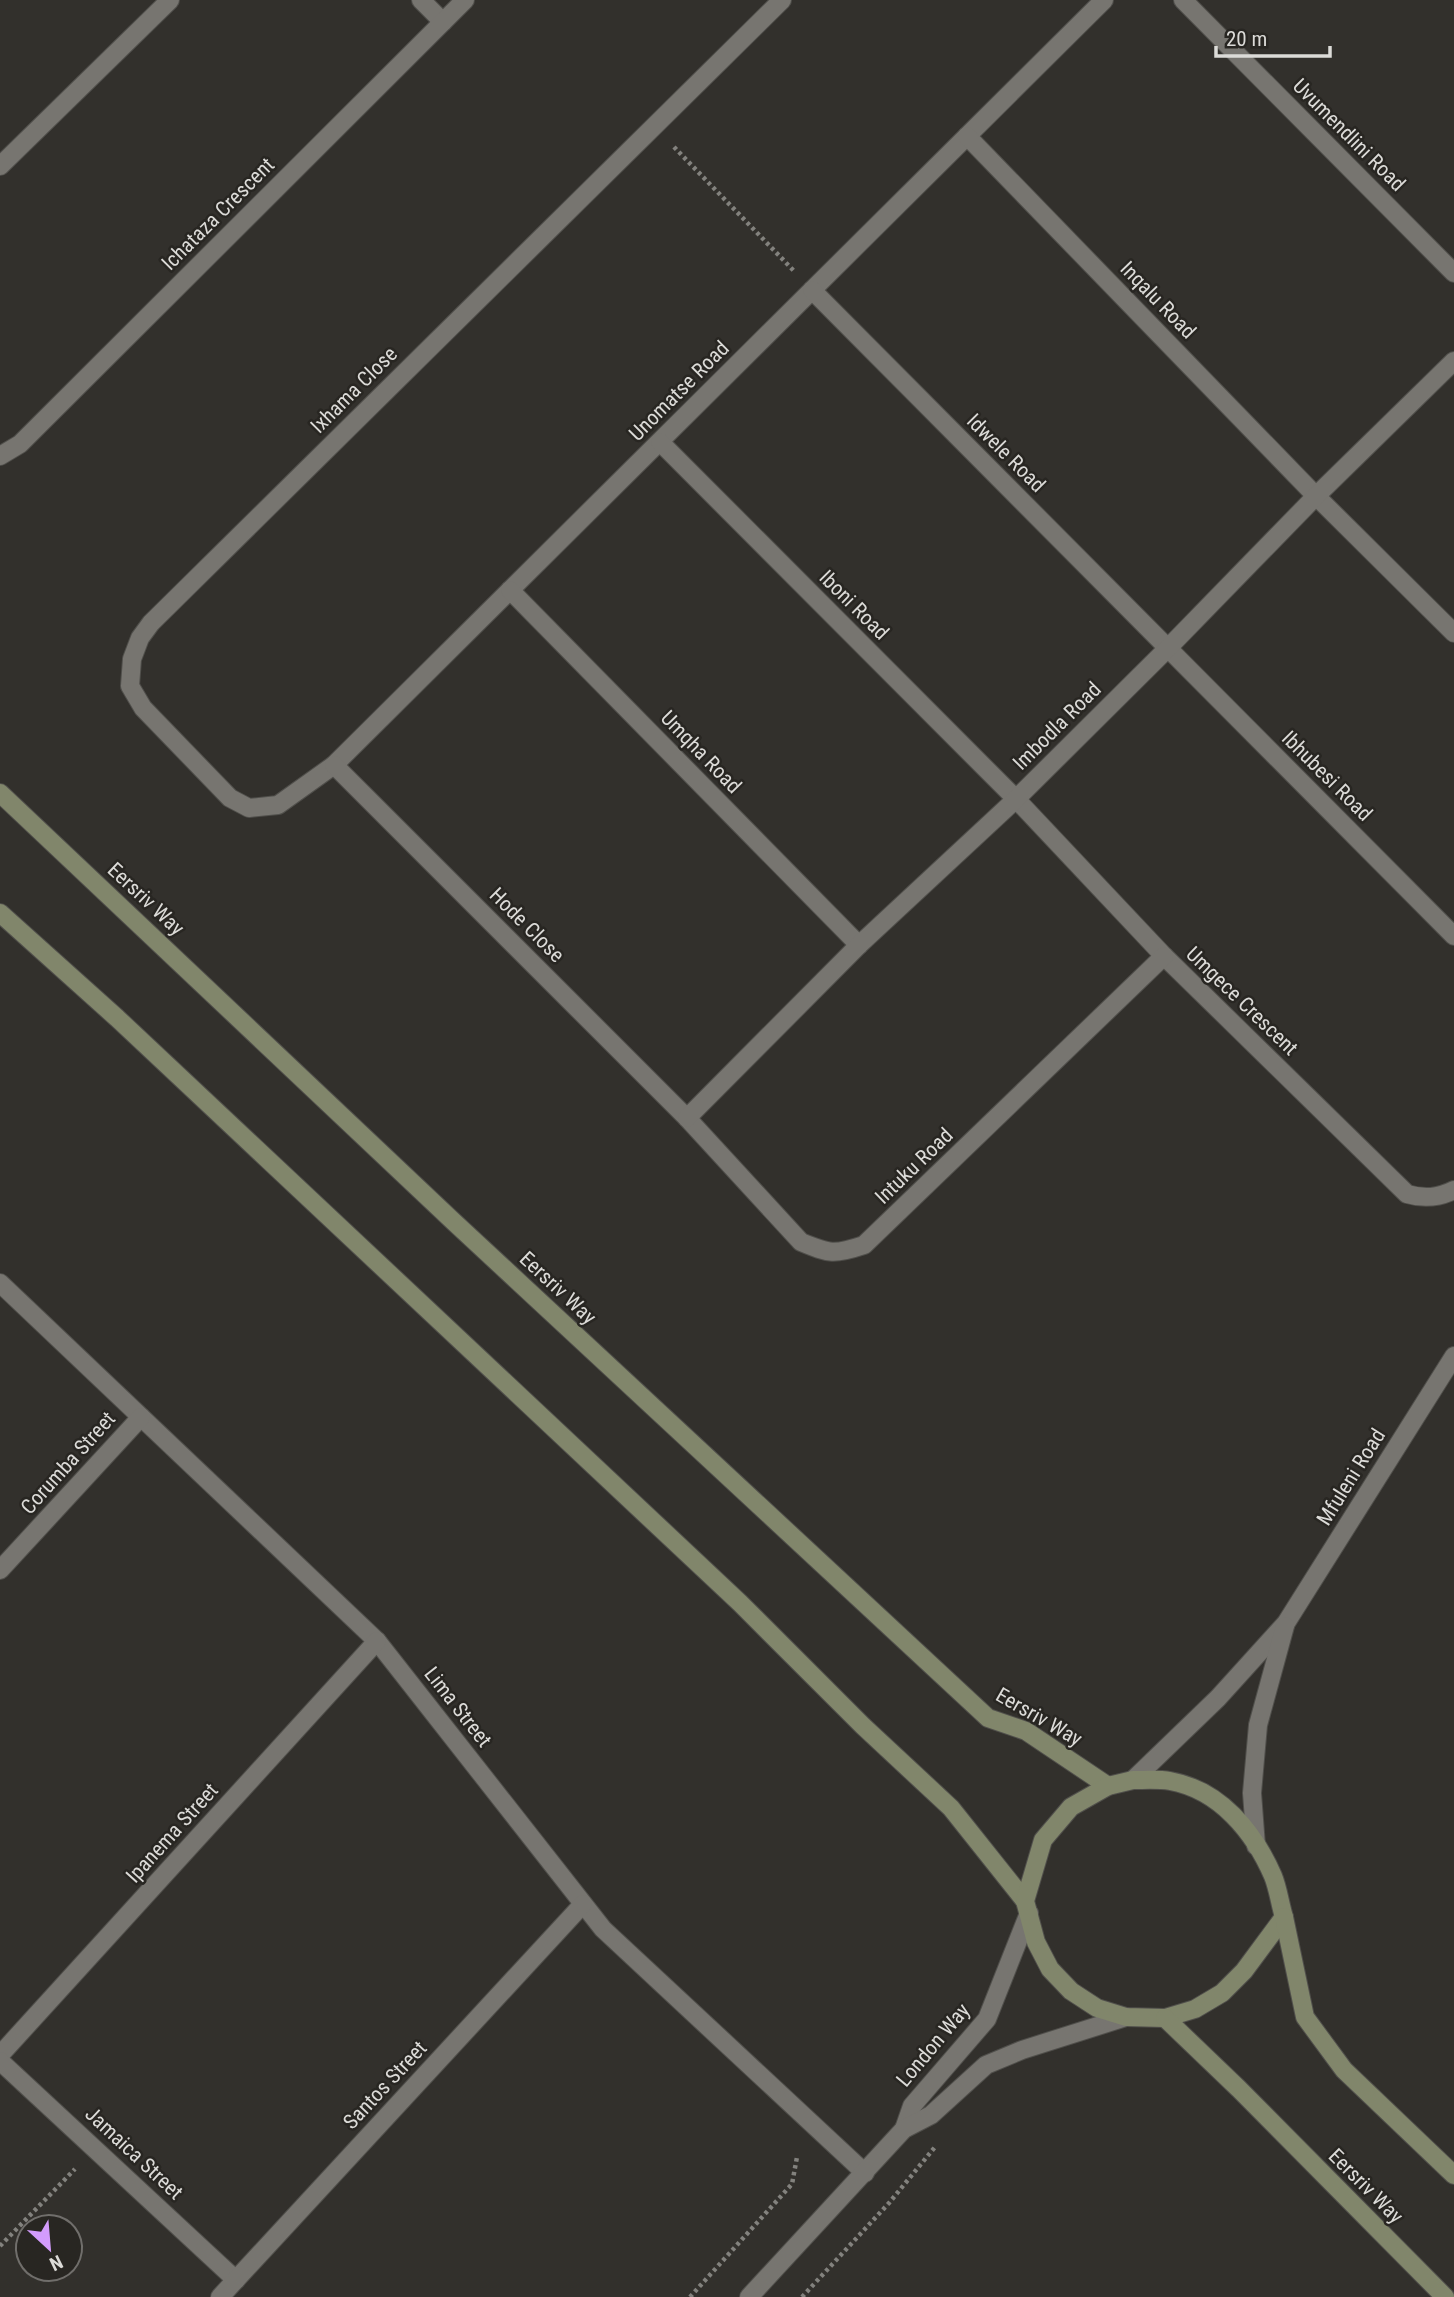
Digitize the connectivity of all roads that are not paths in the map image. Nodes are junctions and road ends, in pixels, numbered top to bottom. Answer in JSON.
{"nodes":[{"id":1,"x":170,"y":0,"type":"edge"},
{"id":2,"x":421,"y":0,"type":"edge"},
{"id":3,"x":465,"y":0,"type":"edge"},
{"id":4,"x":782,"y":0,"type":"edge"},
{"id":5,"x":1104,"y":0,"type":"edge"},
{"id":6,"x":1183,"y":0,"type":"edge"},
{"id":7,"x":443,"y":22,"type":"junction"},
{"id":8,"x":967,"y":136,"type":"junction"},
{"id":9,"x":0,"y":166,"type":"edge"},
{"id":10,"x":1454,"y":273,"type":"edge"},
{"id":11,"x":812,"y":290,"type":"junction"},
{"id":12,"x":1454,"y":361,"type":"edge"},
{"id":13,"x":660,"y":442,"type":"junction"},
{"id":14,"x":0,"y":456,"type":"edge"},
{"id":15,"x":1316,"y":496,"type":"junction"},
{"id":16,"x":510,"y":590,"type":"junction"},
{"id":17,"x":1454,"y":633,"type":"edge"},
{"id":18,"x":1168,"y":648,"type":"junction"},
{"id":19,"x":334,"y":765,"type":"junction"},
{"id":20,"x":0,"y":793,"type":"edge"},
{"id":21,"x":1016,"y":799,"type":"junction"},
{"id":22,"x":278,"y":805,"type":"joint"},
{"id":23,"x":0,"y":913,"type":"edge"},
{"id":24,"x":1454,"y":936,"type":"edge"},
{"id":25,"x":859,"y":945,"type":"junction"},
{"id":26,"x":1164,"y":956,"type":"junction"},
{"id":27,"x":687,"y":1118,"type":"junction"},
{"id":28,"x":1454,"y":1190,"type":"edge"},
{"id":29,"x":0,"y":1283,"type":"edge"},
{"id":30,"x":1454,"y":1356,"type":"edge"},
{"id":31,"x":141,"y":1417,"type":"junction"},
{"id":32,"x":0,"y":1570,"type":"edge"},
{"id":33,"x":1286,"y":1623,"type":"junction"},
{"id":34,"x":377,"y":1641,"type":"junction"},
{"id":35,"x":1133,"y":1780,"type":"junction"},
{"id":36,"x":1108,"y":1786,"type":"junction"},
{"id":37,"x":1256,"y":1846,"type":"junction"},
{"id":38,"x":583,"y":1904,"type":"junction"},
{"id":39,"x":1027,"y":1907,"type":"junction"},
{"id":40,"x":1284,"y":1917,"type":"junction"},
{"id":41,"x":1126,"y":2017,"type":"junction"},
{"id":42,"x":1165,"y":2018,"type":"junction"},
{"id":43,"x":0,"y":2055,"type":"edge"},
{"id":44,"x":0,"y":2061,"type":"edge"},
{"id":45,"x":904,"y":2129,"type":"junction"},
{"id":46,"x":865,"y":2173,"type":"junction"},
{"id":47,"x":1454,"y":2175,"type":"edge"},
{"id":48,"x":236,"y":2280,"type":"junction"},
{"id":49,"x":220,"y":2297,"type":"edge"},
{"id":50,"x":749,"y":2297,"type":"edge"},
{"id":51,"x":1445,"y":2297,"type":"edge"}],
"edges":[{"from":1,"to":9,"type":"street"},
{"from":2,"to":7,"type":"street"},
{"from":3,"to":7,"type":"street","name":"Ichataza Crescent"},
{"from":4,"to":22,"type":"street","name":"Ixhama Close"},
{"from":5,"to":8,"type":"street","name":"Unomatse Road"},
{"from":6,"to":10,"type":"street","name":"Uvumendlini Road"},
{"from":7,"to":14,"type":"street","name":"Ichataza Crescent"},
{"from":8,"to":11,"type":"street","name":"Unomatse Road"},
{"from":8,"to":15,"type":"street","name":"Inqalu Road"},
{"from":11,"to":13,"type":"street","name":"Unomatse Road"},
{"from":11,"to":18,"type":"street","name":"Idwele Road"},
{"from":12,"to":15,"type":"street","name":"Imbodla Road"},
{"from":13,"to":16,"type":"street","name":"Unomatse Road"},
{"from":13,"to":21,"type":"street","name":"Iboni Road"},
{"from":15,"to":17,"type":"street"},
{"from":15,"to":18,"type":"street","name":"Imbodla Road"},
{"from":16,"to":19,"type":"street","name":"Unomatse Road"},
{"from":16,"to":25,"type":"street","name":"Umqha Road"},
{"from":18,"to":21,"type":"street","name":"Imbodla Road"},
{"from":18,"to":24,"type":"street","name":"Ibhubesi Road"},
{"from":19,"to":22,"type":"street","name":"Unomatse Road"},
{"from":19,"to":27,"type":"street","name":"Hode Close"},
{"from":20,"to":36,"type":"main road","name":"Eersriv Way"},
{"from":21,"to":25,"type":"street","name":"Imbodla Road"},
{"from":21,"to":26,"type":"street","name":"Umgece Crescent"},
{"from":23,"to":39,"type":"main road"},
{"from":25,"to":27,"type":"street","name":"Imbodla Road"},
{"from":26,"to":27,"type":"street","name":"Intuku Road"},
{"from":26,"to":28,"type":"street","name":"Umgece Crescent"},
{"from":29,"to":31,"type":"street","name":"Lima Street"},
{"from":30,"to":33,"type":"street","name":"Mfuleni Road"},
{"from":31,"to":32,"type":"street","name":"Corumba Street"},
{"from":31,"to":34,"type":"street","name":"Lima Street"},
{"from":33,"to":35,"type":"street","name":"Mfuleni Road"},
{"from":33,"to":37,"type":"street","name":"Mfuleni Road"},
{"from":34,"to":38,"type":"street","name":"Lima Street"},
{"from":34,"to":43,"type":"street","name":"Ipanema Street"},
{"from":35,"to":36,"type":"main road"},
{"from":35,"to":37,"type":"main road"},
{"from":36,"to":39,"type":"main road"},
{"from":37,"to":40,"type":"main road"},
{"from":38,"to":46,"type":"street","name":"Lima Street"},
{"from":38,"to":48,"type":"street","name":"Santos Street"},
{"from":39,"to":41,"type":"main road"},
{"from":39,"to":45,"type":"street","name":"London Way"},
{"from":40,"to":42,"type":"main road"},
{"from":40,"to":47,"type":"main road"},
{"from":41,"to":42,"type":"main road"},
{"from":41,"to":45,"type":"street","name":"London Way"},
{"from":42,"to":51,"type":"main road","name":"Eersriv Way"},
{"from":44,"to":48,"type":"street","name":"Jamaica Street"},
{"from":45,"to":46,"type":"street","name":"London Way"},
{"from":46,"to":50,"type":"street","name":"London Way"},
{"from":48,"to":49,"type":"street","name":"Santos Street"}]}
